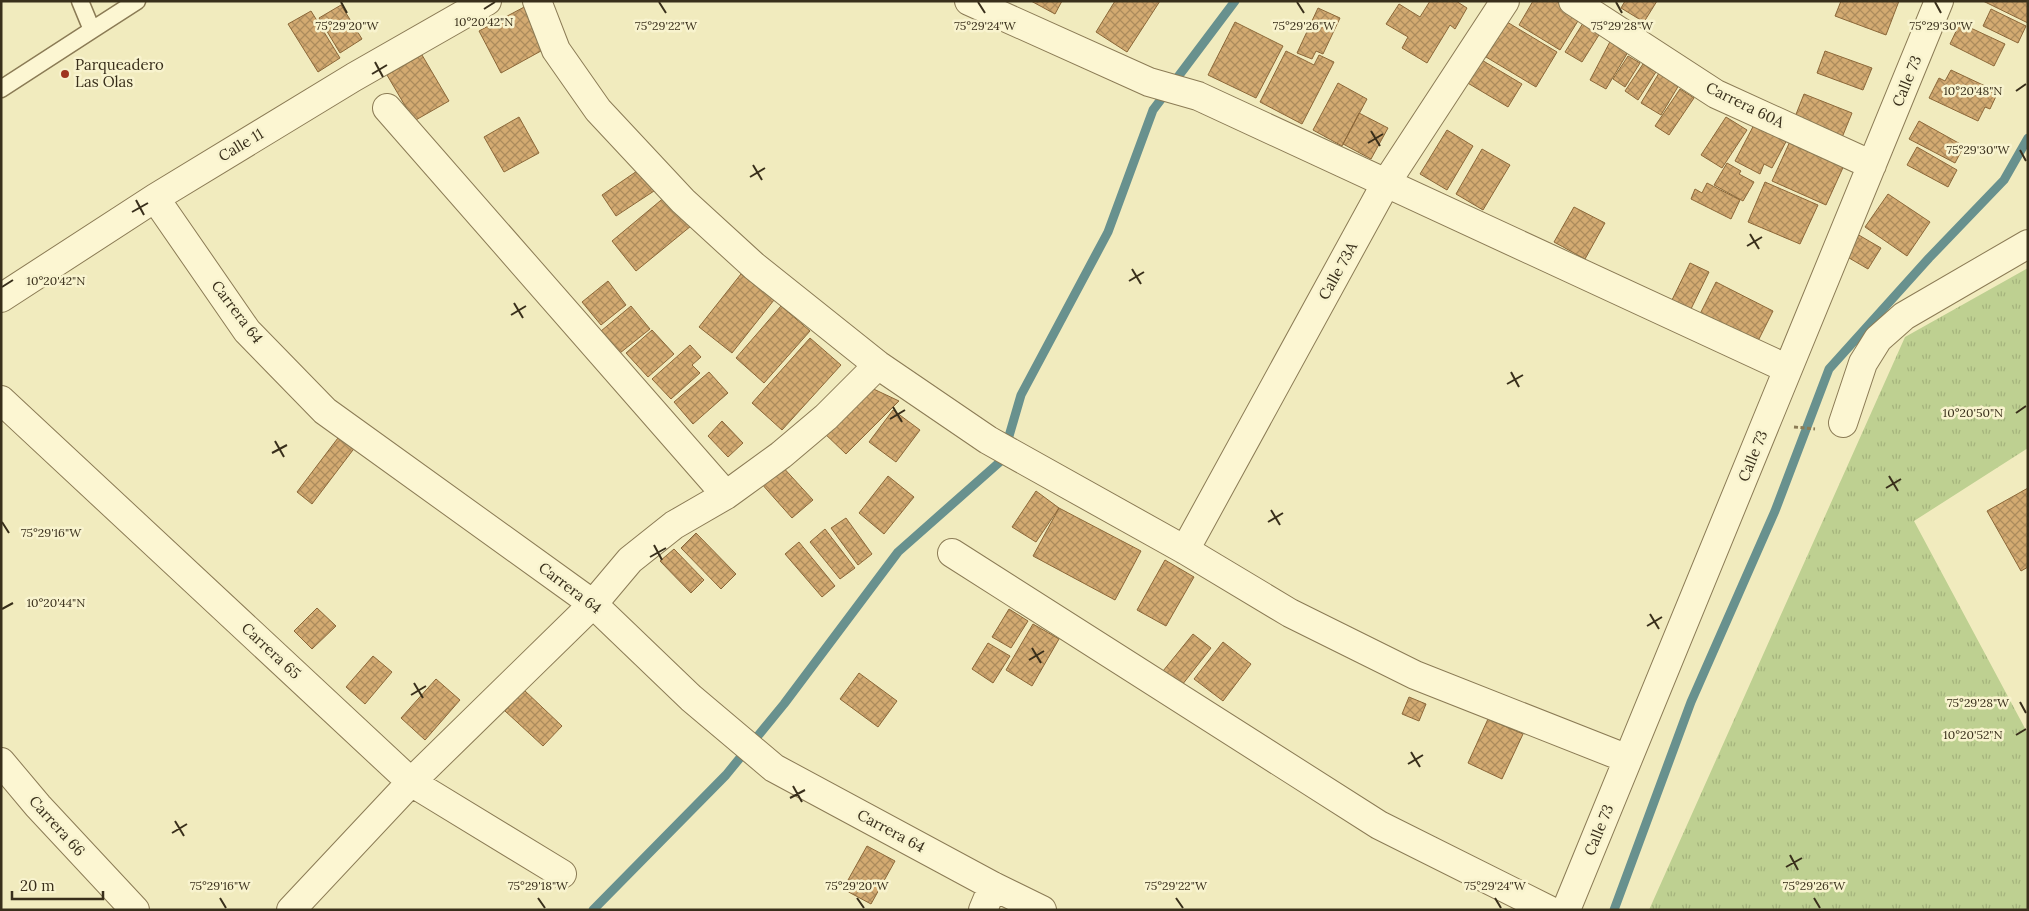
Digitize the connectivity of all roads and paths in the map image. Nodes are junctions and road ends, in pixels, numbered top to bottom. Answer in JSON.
{"nodes":[{"id":1,"x":80,"y":1,"type":"edge"},
{"id":2,"x":137,"y":1,"type":"edge"},
{"id":3,"x":487,"y":1,"type":"edge"},
{"id":4,"x":537,"y":1,"type":"edge"},
{"id":5,"x":969,"y":1,"type":"edge"},
{"id":6,"x":1506,"y":1,"type":"edge"},
{"id":7,"x":1573,"y":1,"type":"edge"},
{"id":8,"x":1939,"y":1,"type":"edge"},
{"id":9,"x":92,"y":30,"type":"junction"},
{"id":10,"x":1,"y":89,"type":"edge"},
{"id":11,"x":387,"y":108,"type":"dead end"},
{"id":12,"x":1872,"y":165,"type":"junction"},
{"id":13,"x":1386,"y":183,"type":"junction"},
{"id":14,"x":155,"y":198,"type":"junction"},
{"id":15,"x":2028,"y":244,"type":"edge"},
{"id":16,"x":1,"y":298,"type":"edge"},
{"id":17,"x":878,"y":365,"type":"junction"},
{"id":18,"x":1788,"y":369,"type":"junction"},
{"id":19,"x":1,"y":400,"type":"edge"},
{"id":20,"x":1830,"y":426,"type":"joint"},
{"id":21,"x":1792,"y":427,"type":"dead end"},
{"id":22,"x":726,"y":495,"type":"junction"},
{"id":23,"x":1185,"y":550,"type":"junction"},
{"id":24,"x":952,"y":553,"type":"dead end"},
{"id":25,"x":594,"y":604,"type":"junction"},
{"id":26,"x":1628,"y":759,"type":"junction"},
{"id":27,"x":1,"y":762,"type":"edge"},
{"id":28,"x":411,"y":782,"type":"junction"},
{"id":29,"x":562,"y":874,"type":"dead end"},
{"id":30,"x":988,"y":898,"type":"edge"},
{"id":31,"x":135,"y":910,"type":"edge"},
{"id":32,"x":291,"y":910,"type":"edge"},
{"id":33,"x":1042,"y":910,"type":"edge"},
{"id":34,"x":1549,"y":910,"type":"edge"},
{"id":35,"x":1566,"y":910,"type":"edge"}],
"edges":[{"from":1,"to":9,"type":"lane"},
{"from":2,"to":9,"type":"lane"},
{"from":3,"to":14,"type":"street","name":"Calle 11"},
{"from":4,"to":17,"type":"street"},
{"from":5,"to":13,"type":"street"},
{"from":6,"to":13,"type":"street","name":"Calle 73A"},
{"from":7,"to":12,"type":"street","name":"Carrera 60A"},
{"from":8,"to":12,"type":"street","name":"Calle 73"},
{"from":9,"to":10,"type":"lane"},
{"from":11,"to":22,"type":"street"},
{"from":12,"to":18,"type":"street","name":"Calle 73"},
{"from":13,"to":18,"type":"street"},
{"from":13,"to":23,"type":"street","name":"Calle 73A"},
{"from":14,"to":16,"type":"street","name":"Calle 11"},
{"from":14,"to":25,"type":"street","name":"Carrera 64"},
{"from":15,"to":20,"type":"street"},
{"from":17,"to":22,"type":"street"},
{"from":17,"to":23,"type":"street"},
{"from":18,"to":26,"type":"street","name":"Calle 73"},
{"from":19,"to":28,"type":"street","name":"Carrera 65"},
{"from":20,"to":21,"type":"path"},
{"from":22,"to":25,"type":"street"},
{"from":23,"to":26,"type":"street"},
{"from":24,"to":34,"type":"street"},
{"from":25,"to":28,"type":"street"},
{"from":25,"to":30,"type":"street","name":"Carrera 64"},
{"from":26,"to":35,"type":"street","name":"Calle 73"},
{"from":27,"to":31,"type":"street","name":"Carrera 66"},
{"from":28,"to":29,"type":"street","name":"Carrera 65"},
{"from":28,"to":32,"type":"street"},
{"from":30,"to":33,"type":"street","name":"Carrera 64"}]}
